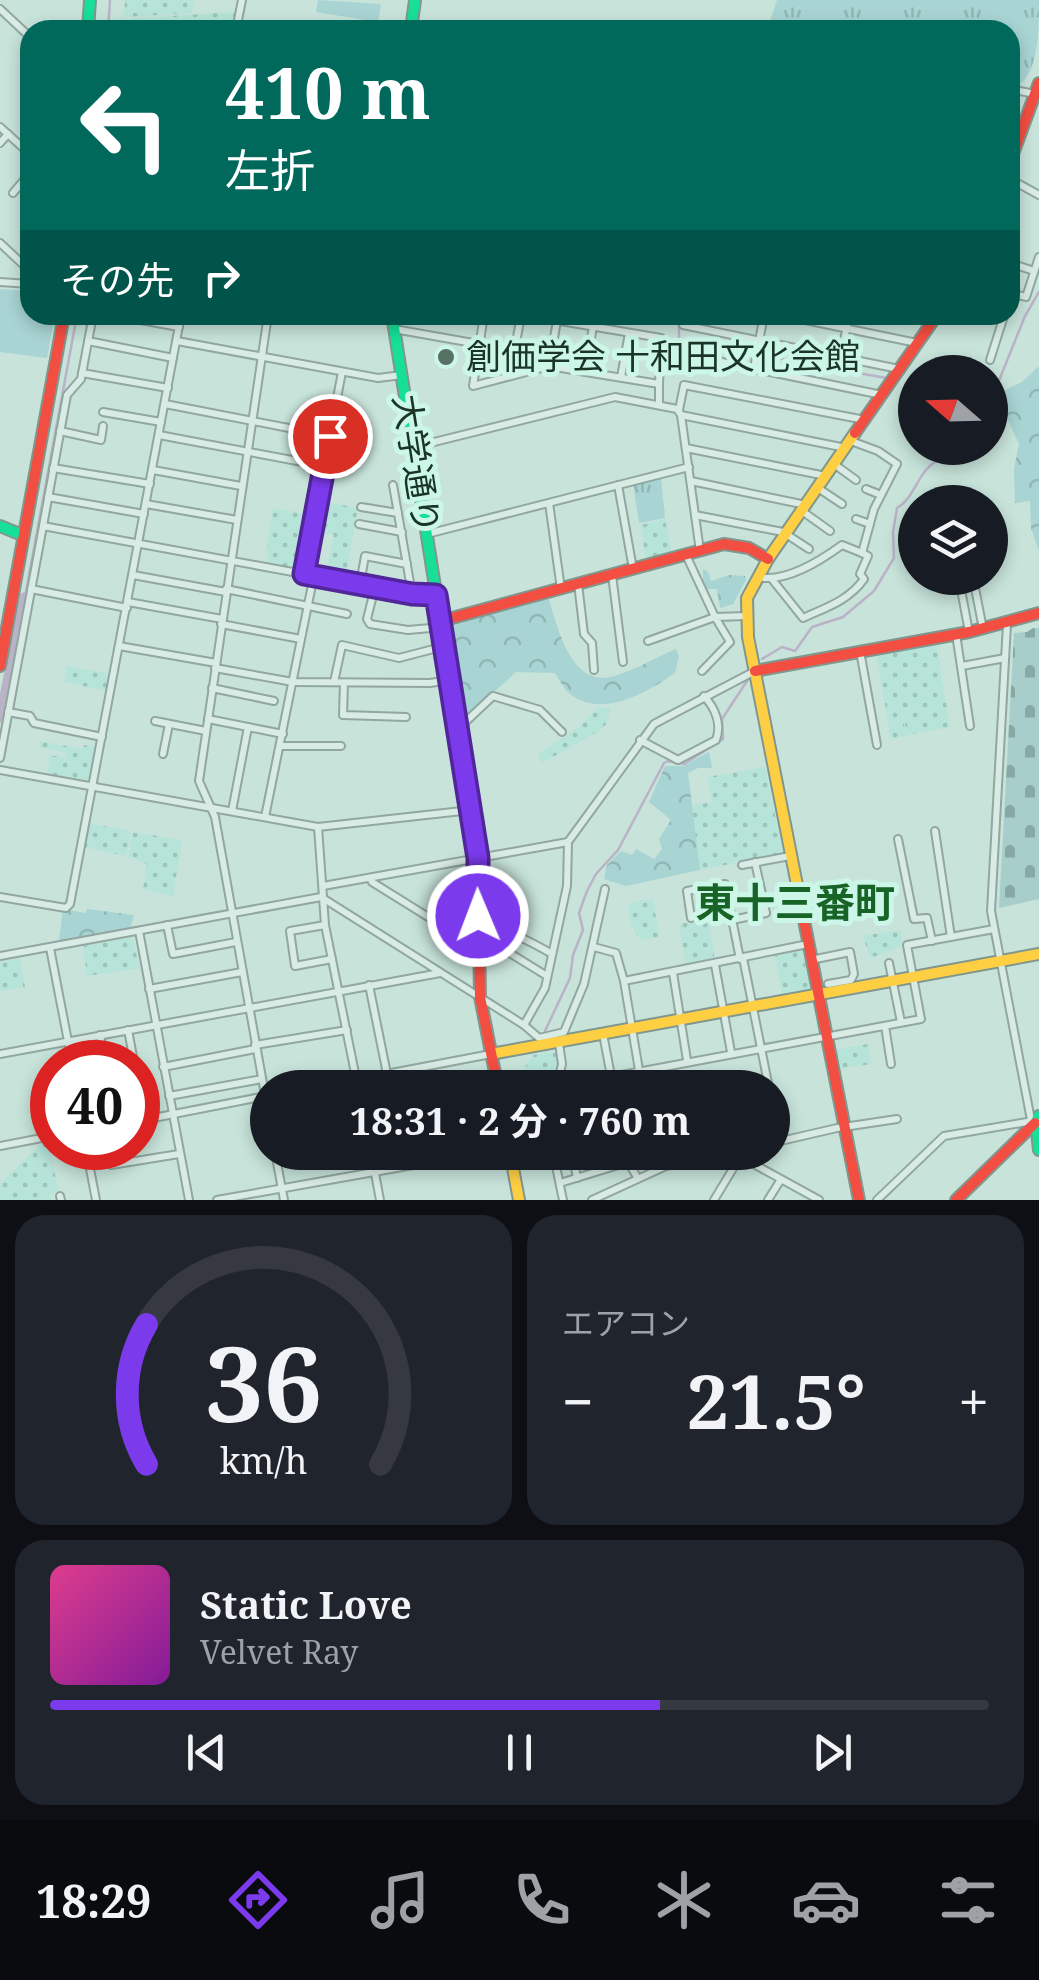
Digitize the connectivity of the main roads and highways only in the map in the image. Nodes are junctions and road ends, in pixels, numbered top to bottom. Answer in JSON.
{"nodes":[{"id":1,"x":1037,"y":89,"type":"edge"},
{"id":2,"x":1020,"y":134,"type":"edge"},
{"id":3,"x":62,"y":325,"type":"edge"},
{"id":4,"x":393,"y":325,"type":"edge"},
{"id":5,"x":930,"y":325,"type":"edge"},
{"id":6,"x":0,"y":526,"type":"edge"},
{"id":7,"x":22,"y":536,"type":"junction"},
{"id":8,"x":768,"y":560,"type":"junction"},
{"id":9,"x":1039,"y":613,"type":"edge"},
{"id":10,"x":442,"y":624,"type":"junction"},
{"id":11,"x":0,"y":666,"type":"edge"},
{"id":12,"x":755,"y":671,"type":"junction"},
{"id":13,"x":1039,"y":954,"type":"edge"},
{"id":14,"x":818,"y":994,"type":"junction"},
{"id":15,"x":491,"y":1054,"type":"junction"},
{"id":16,"x":494,"y":1070,"type":"edge"},
{"id":17,"x":1036,"y":1120,"type":"edge"},
{"id":18,"x":1039,"y":1150,"type":"edge"},
{"id":19,"x":513,"y":1170,"type":"edge"},
{"id":20,"x":517,"y":1199,"type":"edge"},
{"id":21,"x":859,"y":1200,"type":"edge"},
{"id":22,"x":956,"y":1200,"type":"edge"}],
"edges":[{"from":1,"to":2,"type":"main road"},
{"from":3,"to":7,"type":"main road"},
{"from":4,"to":10,"type":"main road","name":"大学通り"},
{"from":5,"to":8,"type":"main road"},
{"from":6,"to":7,"type":"main road"},
{"from":7,"to":11,"type":"main road"},
{"from":8,"to":10,"type":"main road"},
{"from":8,"to":12,"type":"main road"},
{"from":9,"to":12,"type":"main road"},
{"from":10,"to":15,"type":"main road","name":"大学通り"},
{"from":12,"to":14,"type":"main road"},
{"from":13,"to":14,"type":"main road"},
{"from":14,"to":15,"type":"main road"},
{"from":14,"to":21,"type":"main road"},
{"from":15,"to":16,"type":"main road","name":"大学通り"},
{"from":17,"to":18,"type":"main road"},
{"from":17,"to":22,"type":"main road"},
{"from":19,"to":20,"type":"main road"}]}
